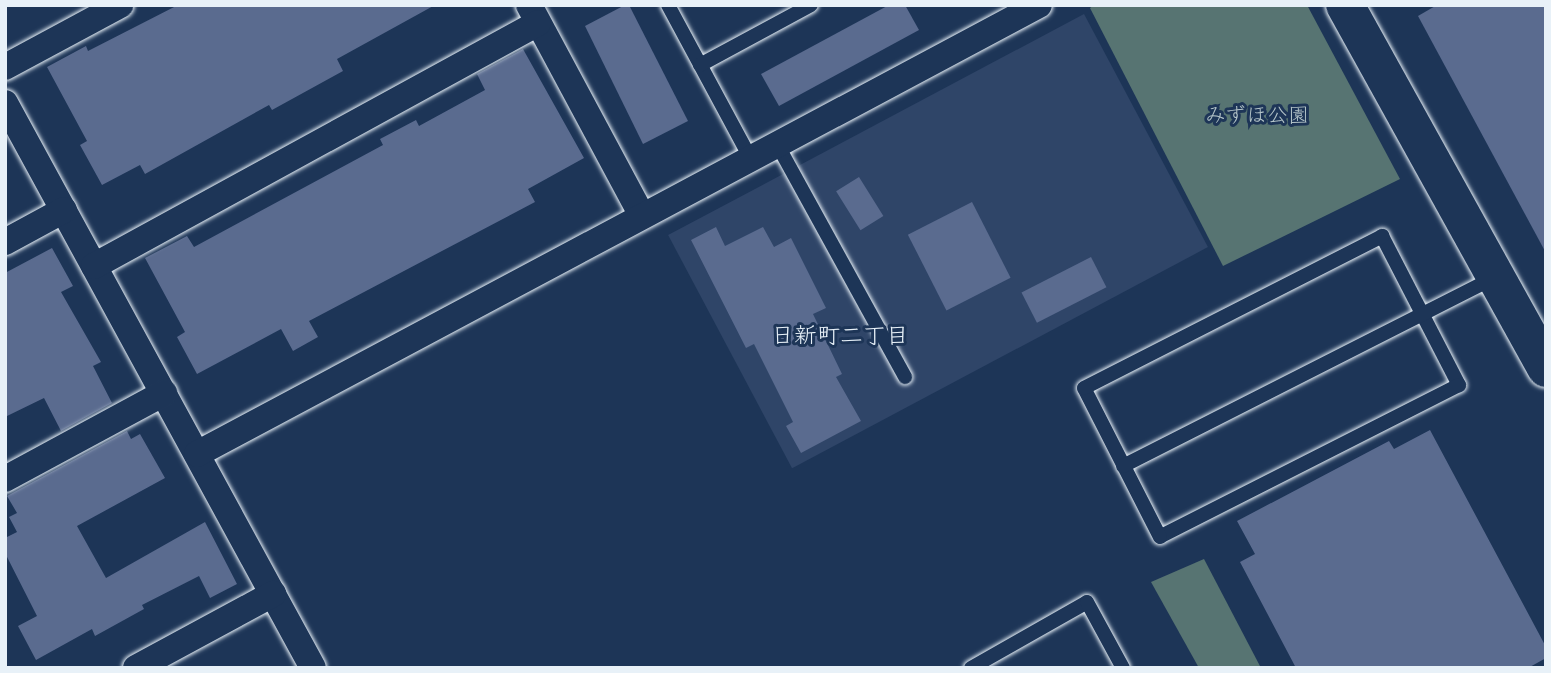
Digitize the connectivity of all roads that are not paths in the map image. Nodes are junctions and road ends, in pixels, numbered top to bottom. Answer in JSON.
{"nodes":[{"id":1,"x":120,"y":5,"type":"edge"},
{"id":2,"x":668,"y":5,"type":"edge"},
{"id":3,"x":811,"y":5,"type":"edge"},
{"id":4,"x":1039,"y":5,"type":"edge"},
{"id":5,"x":1345,"y":5,"type":"edge"},
{"id":6,"x":534,"y":14,"type":"edge"},
{"id":7,"x":700,"y":65,"type":"junction"},
{"id":8,"x":5,"y":67,"type":"edge"},
{"id":9,"x":5,"y":103,"type":"edge"},
{"id":10,"x":777,"y":144,"type":"junction"},
{"id":11,"x":751,"y":159,"type":"junction"},
{"id":12,"x":64,"y":210,"type":"junction"},
{"id":13,"x":642,"y":216,"type":"junction"},
{"id":14,"x":5,"y":242,"type":"edge"},
{"id":15,"x":94,"y":265,"type":"junction"},
{"id":16,"x":1496,"y":278,"type":"junction"},
{"id":17,"x":1422,"y":314,"type":"junction"},
{"id":18,"x":1546,"y":368,"type":"edge"},
{"id":19,"x":905,"y":377,"type":"dead end"},
{"id":20,"x":164,"y":393,"type":"junction"},
{"id":21,"x":197,"y":454,"type":"junction"},
{"id":22,"x":1123,"y":466,"type":"junction"},
{"id":23,"x":5,"y":479,"type":"edge"},
{"id":24,"x":273,"y":594,"type":"junction"},
{"id":25,"x":136,"y":668,"type":"edge"},
{"id":26,"x":313,"y":668,"type":"edge"},
{"id":27,"x":971,"y":668,"type":"edge"},
{"id":28,"x":1123,"y":668,"type":"edge"}],
"edges":[{"from":1,"to":8,"type":"street"},
{"from":2,"to":7,"type":"lane"},
{"from":3,"to":7,"type":"lane"},
{"from":4,"to":10,"type":"street"},
{"from":5,"to":16,"type":"street"},
{"from":6,"to":13,"type":"street"},
{"from":6,"to":15,"type":"street"},
{"from":7,"to":11,"type":"lane"},
{"from":9,"to":12,"type":"street"},
{"from":10,"to":11,"type":"street"},
{"from":10,"to":19,"type":"lane"},
{"from":11,"to":13,"type":"street"},
{"from":12,"to":14,"type":"street"},
{"from":12,"to":15,"type":"street"},
{"from":13,"to":21,"type":"street"},
{"from":15,"to":20,"type":"street"},
{"from":16,"to":17,"type":"lane"},
{"from":16,"to":18,"type":"street"},
{"from":17,"to":22,"type":"lane"},
{"from":17,"to":22,"type":"lane"},
{"from":17,"to":22,"type":"lane"},
{"from":20,"to":21,"type":"street"},
{"from":20,"to":23,"type":"street"},
{"from":21,"to":24,"type":"street"},
{"from":24,"to":25,"type":"street"},
{"from":24,"to":26,"type":"street"},
{"from":27,"to":28,"type":"lane"}]}
